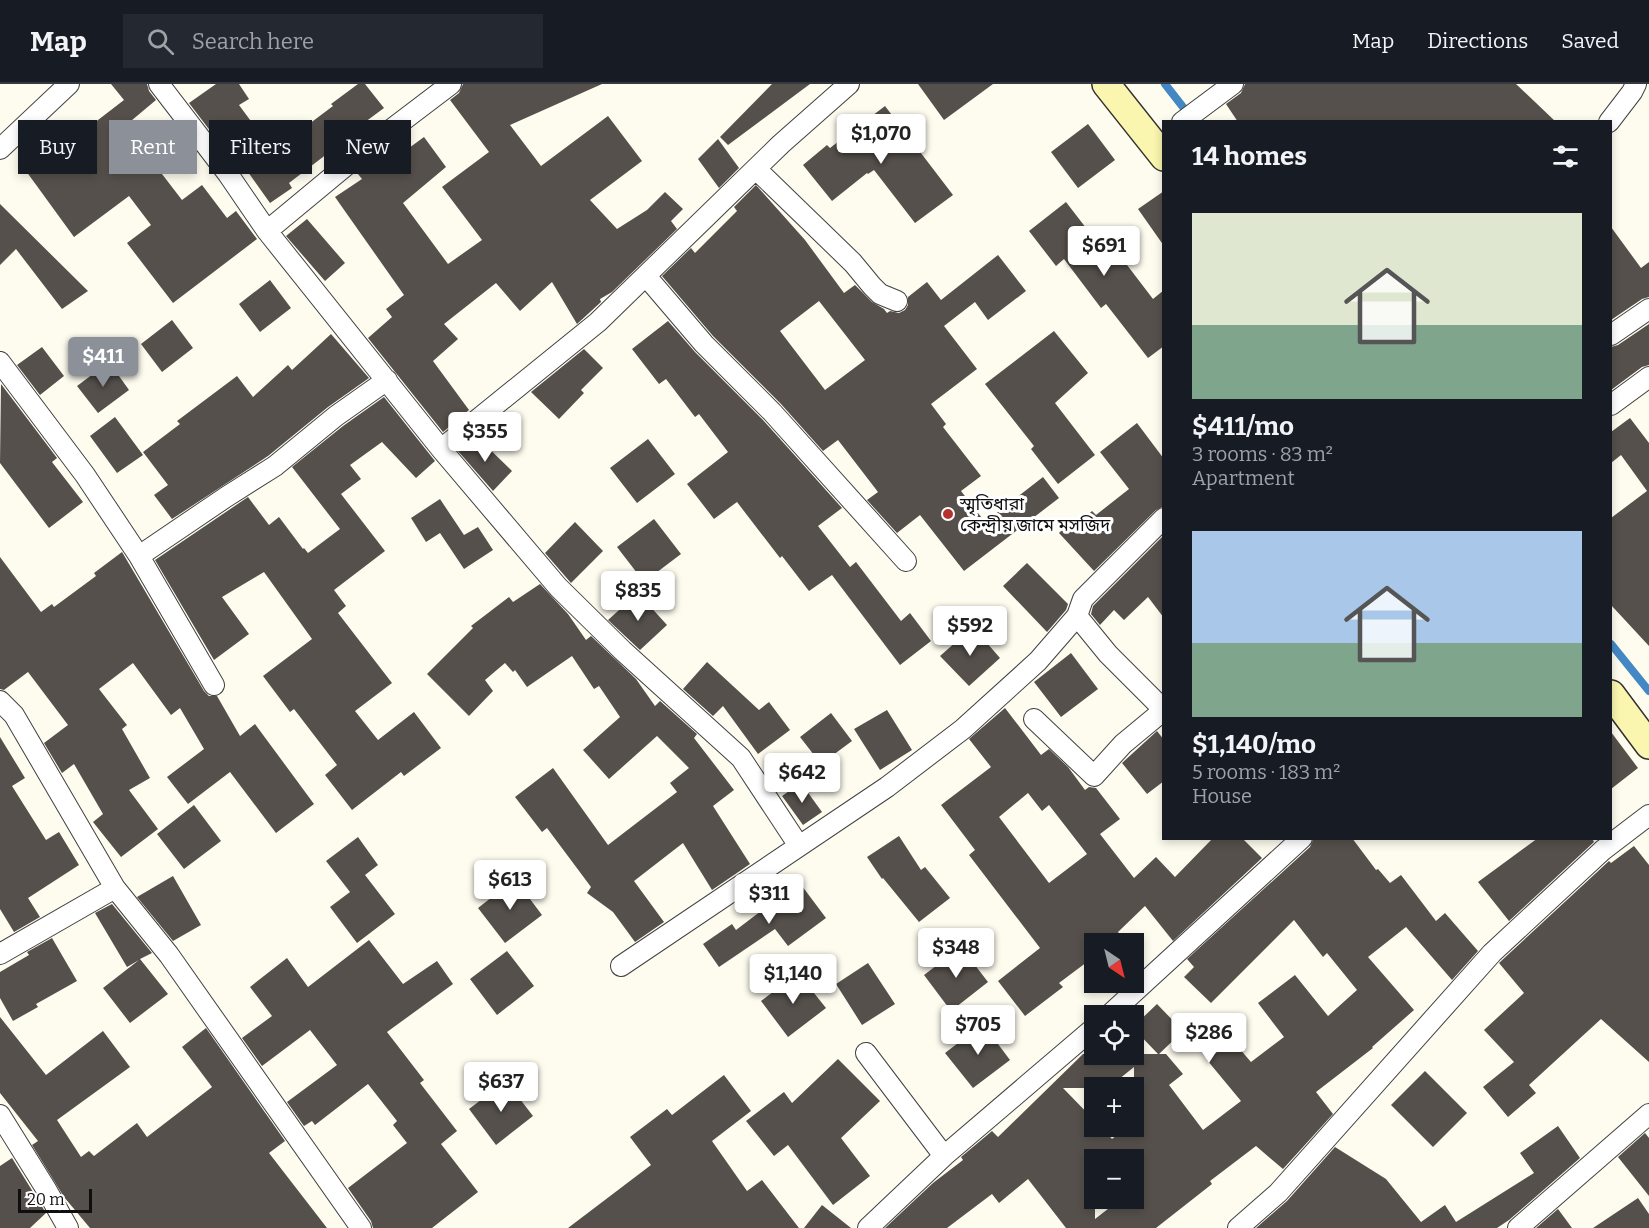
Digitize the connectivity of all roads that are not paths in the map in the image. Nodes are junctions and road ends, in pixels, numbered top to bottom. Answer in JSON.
{"nodes":[{"id":1,"x":69,"y":84,"type":"edge"},
{"id":2,"x":159,"y":84,"type":"edge"},
{"id":3,"x":451,"y":84,"type":"edge"},
{"id":4,"x":849,"y":84,"type":"edge"},
{"id":5,"x":1106,"y":84,"type":"edge"},
{"id":6,"x":1233,"y":84,"type":"edge"},
{"id":7,"x":1636,"y":84,"type":"edge"},
{"id":8,"x":1185,"y":120,"type":"edge"},
{"id":9,"x":1610,"y":120,"type":"edge"},
{"id":10,"x":1160,"y":145,"type":"edge"},
{"id":11,"x":0,"y":149,"type":"edge"},
{"id":12,"x":756,"y":169,"type":"junction"},
{"id":13,"x":267,"y":231,"type":"junction"},
{"id":14,"x":646,"y":276,"type":"junction"},
{"id":15,"x":897,"y":301,"type":"dead end"},
{"id":16,"x":1649,"y":309,"type":"edge"},
{"id":17,"x":1612,"y":334,"type":"edge"},
{"id":18,"x":0,"y":362,"type":"edge"},
{"id":19,"x":1649,"y":377,"type":"edge"},
{"id":20,"x":387,"y":380,"type":"junction"},
{"id":21,"x":1612,"y":404,"type":"edge"},
{"id":22,"x":441,"y":448,"type":"junction"},
{"id":23,"x":1162,"y":520,"type":"edge"},
{"id":24,"x":139,"y":556,"type":"junction"},
{"id":25,"x":906,"y":561,"type":"dead end"},
{"id":26,"x":1077,"y":616,"type":"junction"},
{"id":27,"x":213,"y":685,"type":"dead end"},
{"id":28,"x":1612,"y":695,"type":"edge"},
{"id":29,"x":0,"y":701,"type":"edge"},
{"id":30,"x":1162,"y":708,"type":"edge"},
{"id":31,"x":1162,"y":712,"type":"edge"},
{"id":32,"x":1034,"y":719,"type":"dead end"},
{"id":33,"x":1649,"y":745,"type":"edge"},
{"id":34,"x":1649,"y":815,"type":"edge"},
{"id":35,"x":1294,"y":841,"type":"edge"},
{"id":36,"x":799,"y":846,"type":"junction"},
{"id":37,"x":115,"y":888,"type":"junction"},
{"id":38,"x":0,"y":954,"type":"edge"},
{"id":39,"x":621,"y":966,"type":"dead end"},
{"id":40,"x":1120,"y":1005,"type":"edge"},
{"id":41,"x":1084,"y":1036,"type":"edge"},
{"id":42,"x":866,"y":1053,"type":"dead end"},
{"id":43,"x":1649,"y":1114,"type":"edge"},
{"id":44,"x":0,"y":1115,"type":"edge"},
{"id":45,"x":944,"y":1156,"type":"junction"},
{"id":46,"x":68,"y":1228,"type":"edge"},
{"id":47,"x":361,"y":1228,"type":"edge"},
{"id":48,"x":868,"y":1228,"type":"edge"},
{"id":49,"x":1238,"y":1228,"type":"edge"},
{"id":50,"x":1518,"y":1228,"type":"edge"}],
"edges":[{"from":1,"to":11,"type":"street"},
{"from":2,"to":13,"type":"street"},
{"from":3,"to":13,"type":"street"},
{"from":4,"to":12,"type":"street"},
{"from":5,"to":10,"type":"main road"},
{"from":6,"to":8,"type":"street"},
{"from":7,"to":9,"type":"street"},
{"from":12,"to":14,"type":"street"},
{"from":12,"to":15,"type":"street"},
{"from":13,"to":20,"type":"street"},
{"from":14,"to":22,"type":"street"},
{"from":14,"to":25,"type":"street"},
{"from":16,"to":17,"type":"street"},
{"from":18,"to":24,"type":"street"},
{"from":19,"to":21,"type":"street"},
{"from":20,"to":22,"type":"street"},
{"from":20,"to":24,"type":"street"},
{"from":22,"to":36,"type":"street"},
{"from":23,"to":26,"type":"street"},
{"from":24,"to":27,"type":"street"},
{"from":26,"to":30,"type":"street"},
{"from":26,"to":36,"type":"street"},
{"from":28,"to":33,"type":"main road"},
{"from":29,"to":37,"type":"street"},
{"from":31,"to":32,"type":"street"},
{"from":34,"to":49,"type":"street"},
{"from":35,"to":40,"type":"street"},
{"from":36,"to":39,"type":"street"},
{"from":37,"to":38,"type":"street"},
{"from":37,"to":47,"type":"street"},
{"from":41,"to":45,"type":"street"},
{"from":42,"to":45,"type":"street"},
{"from":43,"to":50,"type":"street"},
{"from":44,"to":46,"type":"street"},
{"from":45,"to":48,"type":"street"}]}
